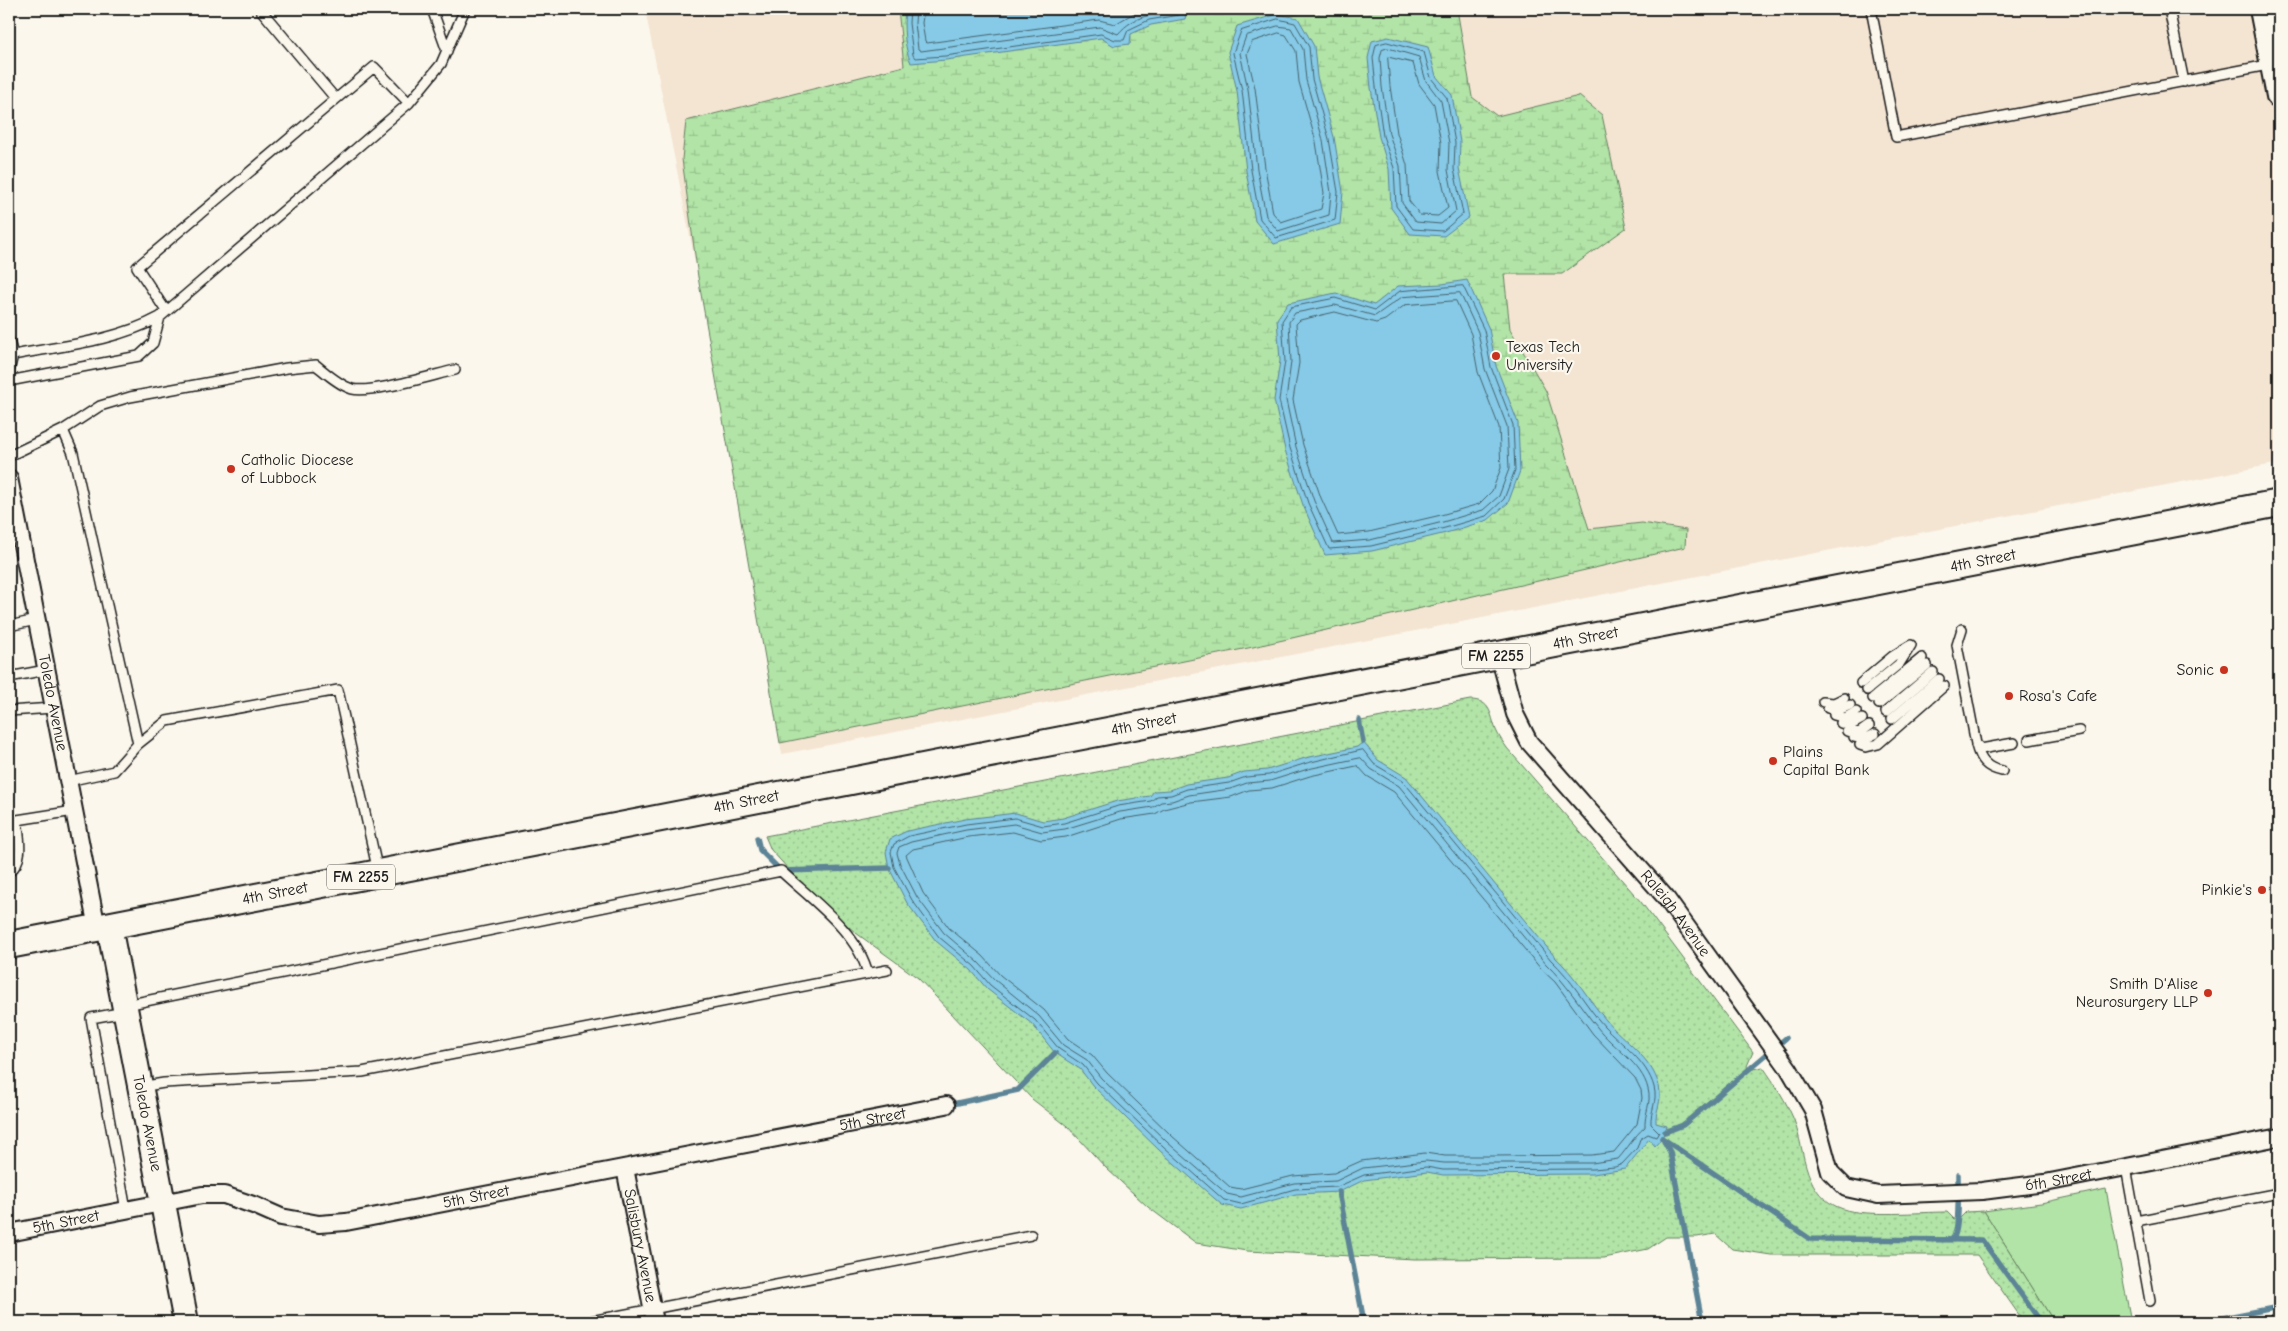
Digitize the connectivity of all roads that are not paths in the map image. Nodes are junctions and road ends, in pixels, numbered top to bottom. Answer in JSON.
{"nodes":[{"id":1,"x":260,"y":9,"type":"edge"},
{"id":2,"x":432,"y":9,"type":"edge"},
{"id":3,"x":465,"y":9,"type":"edge"},
{"id":4,"x":1871,"y":9,"type":"edge"},
{"id":5,"x":2169,"y":9,"type":"edge"},
{"id":6,"x":2262,"y":9,"type":"edge"},
{"id":7,"x":447,"y":51,"type":"junction"},
{"id":8,"x":2273,"y":64,"type":"junction"},
{"id":9,"x":2184,"y":82,"type":"junction"},
{"id":10,"x":2279,"y":96,"type":"edge"},
{"id":11,"x":335,"y":98,"type":"junction"},
{"id":12,"x":409,"y":103,"type":"junction"},
{"id":13,"x":163,"y":314,"type":"junction"},
{"id":14,"x":9,"y":341,"type":"edge"},
{"id":15,"x":13,"y":355,"type":"junction"},
{"id":16,"x":454,"y":370,"type":"dead end"},
{"id":17,"x":9,"y":371,"type":"edge"},
{"id":18,"x":9,"y":381,"type":"edge"},
{"id":19,"x":64,"y":430,"type":"junction"},
{"id":20,"x":9,"y":456,"type":"edge"},
{"id":21,"x":9,"y":478,"type":"edge"},
{"id":22,"x":2279,"y":503,"type":"edge"},
{"id":23,"x":36,"y":620,"type":"junction"},
{"id":24,"x":9,"y":626,"type":"edge"},
{"id":25,"x":1962,"y":629,"type":"dead end"},
{"id":26,"x":1911,"y":645,"type":"dead end"},
{"id":27,"x":1499,"y":655,"type":"junction"},
{"id":28,"x":46,"y":670,"type":"junction"},
{"id":29,"x":1933,"y":672,"type":"junction"},
{"id":30,"x":9,"y":677,"type":"edge"},
{"id":31,"x":53,"y":708,"type":"junction"},
{"id":32,"x":1853,"y":708,"type":"junction"},
{"id":33,"x":9,"y":711,"type":"edge"},
{"id":34,"x":1889,"y":716,"type":"dead end"},
{"id":35,"x":1841,"y":723,"type":"dead end"},
{"id":36,"x":1872,"y":730,"type":"dead end"},
{"id":37,"x":2079,"y":731,"type":"dead end"},
{"id":38,"x":1851,"y":734,"type":"dead end"},
{"id":39,"x":2029,"y":740,"type":"dead end"},
{"id":40,"x":138,"y":744,"type":"junction"},
{"id":41,"x":1976,"y":744,"type":"junction"},
{"id":42,"x":2014,"y":744,"type":"dead end"},
{"id":43,"x":1860,"y":745,"type":"dead end"},
{"id":44,"x":2002,"y":770,"type":"dead end"},
{"id":45,"x":68,"y":781,"type":"junction"},
{"id":46,"x":74,"y":811,"type":"junction"},
{"id":47,"x":13,"y":821,"type":"edge"},
{"id":48,"x":9,"y":872,"type":"edge"},
{"id":49,"x":378,"y":873,"type":"junction"},
{"id":50,"x":103,"y":927,"type":"junction"},
{"id":51,"x":9,"y":945,"type":"edge"},
{"id":52,"x":887,"y":970,"type":"dead end"},
{"id":53,"x":868,"y":974,"type":"junction"},
{"id":54,"x":124,"y":1009,"type":"junction"},
{"id":55,"x":140,"y":1087,"type":"junction"},
{"id":56,"x":946,"y":1105,"type":"dead end"},
{"id":57,"x":2279,"y":1137,"type":"edge"},
{"id":58,"x":2126,"y":1167,"type":"junction"},
{"id":59,"x":625,"y":1168,"type":"junction"},
{"id":60,"x":1838,"y":1180,"type":"joint"},
{"id":61,"x":2279,"y":1193,"type":"edge"},
{"id":62,"x":163,"y":1203,"type":"junction"},
{"id":63,"x":126,"y":1210,"type":"junction"},
{"id":64,"x":2136,"y":1221,"type":"junction"},
{"id":65,"x":9,"y":1234,"type":"edge"},
{"id":66,"x":1032,"y":1235,"type":"dead end"},
{"id":67,"x":2150,"y":1300,"type":"dead end"},
{"id":68,"x":653,"y":1316,"type":"edge"},
{"id":69,"x":186,"y":1322,"type":"edge"},
{"id":70,"x":586,"y":1322,"type":"edge"}],
"edges":[{"from":1,"to":11,"type":"lane"},
{"from":2,"to":7,"type":"lane"},
{"from":3,"to":7,"type":"lane"},
{"from":4,"to":9,"type":"lane"},
{"from":5,"to":9,"type":"lane"},
{"from":6,"to":8,"type":"street"},
{"from":7,"to":12,"type":"lane"},
{"from":8,"to":9,"type":"lane"},
{"from":8,"to":10,"type":"street"},
{"from":11,"to":12,"type":"lane"},
{"from":11,"to":13,"type":"lane"},
{"from":12,"to":13,"type":"lane"},
{"from":13,"to":15,"type":"lane"},
{"from":13,"to":18,"type":"lane"},
{"from":14,"to":15,"type":"lane"},
{"from":15,"to":17,"type":"lane"},
{"from":16,"to":19,"type":"lane"},
{"from":19,"to":20,"type":"lane"},
{"from":19,"to":40,"type":"lane"},
{"from":21,"to":23,"type":"street","name":"Toledo Avenue"},
{"from":22,"to":27,"type":"main road","name":"4th Street","number":"FM 2255"},
{"from":23,"to":24,"type":"lane"},
{"from":23,"to":28,"type":"street","name":"Toledo Avenue"},
{"from":25,"to":41,"type":"lane"},
{"from":26,"to":29,"type":"lane"},
{"from":27,"to":49,"type":"main road","name":"4th Street","number":"FM 2255"},
{"from":27,"to":60,"type":"street","name":"Raleigh Avenue"},
{"from":28,"to":30,"type":"lane"},
{"from":28,"to":31,"type":"street","name":"Toledo Avenue"},
{"from":29,"to":34,"type":"lane"},
{"from":29,"to":43,"type":"lane"},
{"from":31,"to":33,"type":"lane"},
{"from":31,"to":45,"type":"street","name":"Toledo Avenue"},
{"from":32,"to":32,"type":"lane"},
{"from":32,"to":35,"type":"lane"},
{"from":36,"to":38,"type":"lane"},
{"from":37,"to":39,"type":"lane"},
{"from":40,"to":45,"type":"lane"},
{"from":40,"to":49,"type":"lane"},
{"from":41,"to":42,"type":"lane"},
{"from":41,"to":44,"type":"lane"},
{"from":45,"to":46,"type":"street","name":"Toledo Avenue"},
{"from":46,"to":47,"type":"lane"},
{"from":46,"to":50,"type":"street","name":"Toledo Avenue"},
{"from":47,"to":48,"type":"lane"},
{"from":49,"to":50,"type":"main road","name":"4th Street","number":"FM 2255"},
{"from":50,"to":51,"type":"main road","name":"4th Street","number":"FM 2255"},
{"from":50,"to":54,"type":"street","name":"Toledo Avenue"},
{"from":52,"to":53,"type":"lane"},
{"from":53,"to":54,"type":"lane"},
{"from":53,"to":55,"type":"lane"},
{"from":54,"to":55,"type":"street","name":"Toledo Avenue"},
{"from":54,"to":63,"type":"lane"},
{"from":55,"to":62,"type":"street","name":"Toledo Avenue"},
{"from":56,"to":59,"type":"street","name":"5th Street"},
{"from":57,"to":58,"type":"street","name":"6th Street"},
{"from":58,"to":60,"type":"street","name":"6th Street"},
{"from":58,"to":64,"type":"lane"},
{"from":59,"to":62,"type":"street","name":"5th Street"},
{"from":59,"to":68,"type":"street","name":"Salisbury Avenue"},
{"from":61,"to":64,"type":"lane"},
{"from":62,"to":63,"type":"street","name":"5th Street"},
{"from":62,"to":69,"type":"street","name":"Toledo Avenue"},
{"from":63,"to":65,"type":"street","name":"5th Street"},
{"from":64,"to":67,"type":"lane"},
{"from":66,"to":68,"type":"lane"},
{"from":68,"to":70,"type":"lane"}]}
